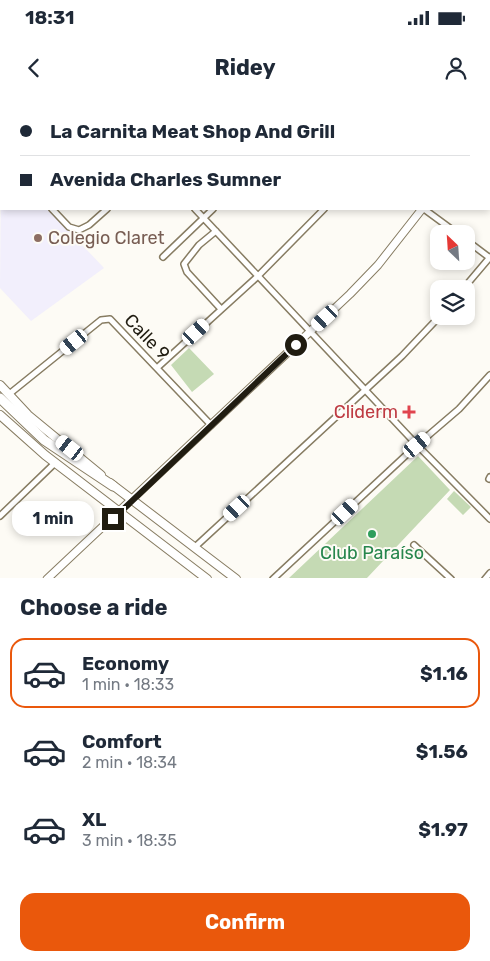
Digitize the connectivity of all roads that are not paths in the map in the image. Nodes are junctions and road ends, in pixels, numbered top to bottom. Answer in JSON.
{"nodes":[{"id":1,"x":53,"y":210,"type":"edge"},
{"id":2,"x":106,"y":210,"type":"edge"},
{"id":3,"x":196,"y":210,"type":"edge"},
{"id":4,"x":211,"y":210,"type":"edge"},
{"id":5,"x":323,"y":210,"type":"edge"},
{"id":6,"x":422,"y":210,"type":"edge"},
{"id":7,"x":424,"y":210,"type":"edge"},
{"id":8,"x":203,"y":217,"type":"junction"},
{"id":9,"x":445,"y":225,"type":"edge"},
{"id":10,"x":216,"y":231,"type":"junction"},
{"id":11,"x":475,"y":246,"type":"edge"},
{"id":12,"x":163,"y":257,"type":"dead end"},
{"id":13,"x":490,"y":257,"type":"edge"},
{"id":14,"x":257,"y":277,"type":"junction"},
{"id":15,"x":471,"y":280,"type":"edge"},
{"id":16,"x":221,"y":309,"type":"junction"},
{"id":17,"x":431,"y":325,"type":"edge"},
{"id":18,"x":310,"y":331,"type":"junction"},
{"id":19,"x":158,"y":367,"type":"junction"},
{"id":20,"x":490,"y":375,"type":"edge"},
{"id":21,"x":0,"y":385,"type":"edge"},
{"id":22,"x":364,"y":389,"type":"junction"},
{"id":23,"x":3,"y":397,"type":"edge"},
{"id":24,"x":0,"y":415,"type":"edge"},
{"id":25,"x":211,"y":425,"type":"junction"},
{"id":26,"x":417,"y":445,"type":"junction"},
{"id":27,"x":55,"y":463,"type":"junction"},
{"id":28,"x":114,"y":486,"type":"joint"},
{"id":29,"x":133,"y":501,"type":"junction"},
{"id":30,"x":120,"y":512,"type":"junction"},
{"id":31,"x":0,"y":516,"type":"edge"},
{"id":32,"x":490,"y":519,"type":"edge"},
{"id":33,"x":414,"y":544,"type":"dead end"},
{"id":34,"x":195,"y":548,"type":"junction"},
{"id":35,"x":490,"y":573,"type":"edge"},
{"id":36,"x":47,"y":578,"type":"edge"},
{"id":37,"x":208,"y":578,"type":"edge"},
{"id":38,"x":236,"y":578,"type":"edge"},
{"id":39,"x":274,"y":578,"type":"edge"},
{"id":40,"x":451,"y":578,"type":"edge"},
{"id":41,"x":485,"y":578,"type":"edge"}],
"edges":[{"from":1,"to":2,"type":"street"},
{"from":3,"to":8,"type":"street"},
{"from":4,"to":8,"type":"street"},
{"from":5,"to":14,"type":"street"},
{"from":6,"to":18,"type":"street"},
{"from":7,"to":9,"type":"street"},
{"from":8,"to":10,"type":"street"},
{"from":8,"to":12,"type":"street"},
{"from":10,"to":14,"type":"street"},
{"from":10,"to":16,"type":"street"},
{"from":11,"to":13,"type":"street"},
{"from":13,"to":15,"type":"street"},
{"from":14,"to":16,"type":"street"},
{"from":14,"to":18,"type":"street"},
{"from":16,"to":19,"type":"street"},
{"from":17,"to":22,"type":"street"},
{"from":18,"to":22,"type":"street"},
{"from":18,"to":25,"type":"street"},
{"from":19,"to":23,"type":"street","name":"Calle 9"},
{"from":19,"to":25,"type":"street","name":"Calle 9"},
{"from":20,"to":26,"type":"street"},
{"from":21,"to":23,"type":"main road"},
{"from":22,"to":26,"type":"street"},
{"from":22,"to":34,"type":"street"},
{"from":23,"to":28,"type":"highway"},
{"from":24,"to":27,"type":"main road"},
{"from":25,"to":29,"type":"street"},
{"from":26,"to":32,"type":"street"},
{"from":26,"to":39,"type":"street"},
{"from":27,"to":30,"type":"main road"},
{"from":27,"to":31,"type":"street"},
{"from":28,"to":29,"type":"main road"},
{"from":29,"to":30,"type":"street"},
{"from":29,"to":34,"type":"main road"},
{"from":30,"to":36,"type":"street"},
{"from":30,"to":37,"type":"main road"},
{"from":33,"to":40,"type":"street"},
{"from":34,"to":38,"type":"main road"},
{"from":35,"to":41,"type":"street"}]}
